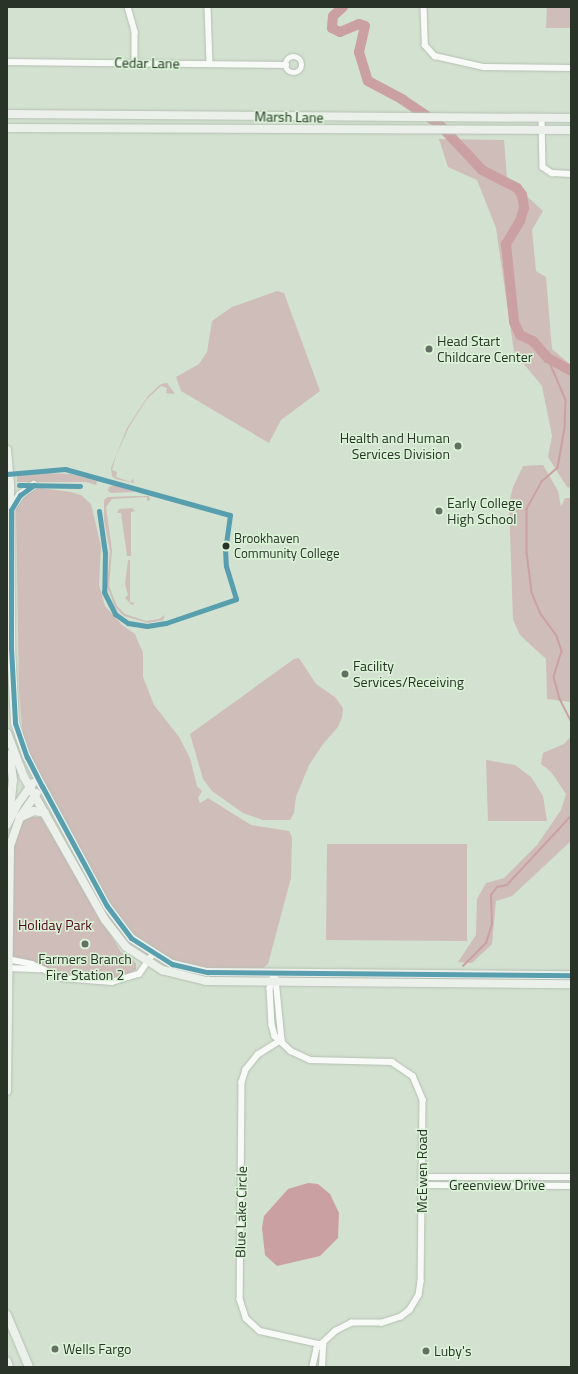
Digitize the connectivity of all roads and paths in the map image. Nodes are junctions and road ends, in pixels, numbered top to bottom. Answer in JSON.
{"nodes":[{"id":1,"x":128,"y":7,"type":"edge"},
{"id":2,"x":208,"y":7,"type":"edge"},
{"id":3,"x":424,"y":7,"type":"edge"},
{"id":4,"x":7,"y":62,"type":"edge"},
{"id":5,"x":135,"y":63,"type":"junction"},
{"id":6,"x":210,"y":64,"type":"junction"},
{"id":7,"x":286,"y":64,"type":"dead end"},
{"id":8,"x":571,"y":68,"type":"edge"},
{"id":9,"x":7,"y":114,"type":"edge"},
{"id":10,"x":542,"y":118,"type":"junction"},
{"id":11,"x":571,"y":118,"type":"edge"},
{"id":12,"x":7,"y":128,"type":"edge"},
{"id":13,"x":542,"y":130,"type":"junction"},
{"id":14,"x":571,"y":130,"type":"edge"},
{"id":15,"x":571,"y":174,"type":"edge"},
{"id":16,"x":7,"y":450,"type":"edge"},
{"id":17,"x":34,"y":485,"type":"dead end"},
{"id":18,"x":11,"y":510,"type":"junction"},
{"id":19,"x":9,"y":539,"type":"edge"},
{"id":20,"x":9,"y":615,"type":"edge"},
{"id":21,"x":10,"y":688,"type":"edge"},
{"id":22,"x":8,"y":736,"type":"edge"},
{"id":23,"x":38,"y":778,"type":"junction"},
{"id":24,"x":42,"y":786,"type":"junction"},
{"id":25,"x":30,"y":787,"type":"junction"},
{"id":26,"x":35,"y":796,"type":"junction"},
{"id":27,"x":45,"y":812,"type":"junction"},
{"id":28,"x":20,"y":817,"type":"junction"},
{"id":29,"x":8,"y":822,"type":"edge"},
{"id":30,"x":8,"y":854,"type":"edge"},
{"id":31,"x":153,"y":954,"type":"junction"},
{"id":32,"x":147,"y":963,"type":"junction"},
{"id":33,"x":7,"y":964,"type":"edge"},
{"id":34,"x":275,"y":972,"type":"junction"},
{"id":35,"x":571,"y":975,"type":"edge"},
{"id":36,"x":274,"y":981,"type":"junction"},
{"id":37,"x":571,"y":984,"type":"edge"},
{"id":38,"x":282,"y":1040,"type":"junction"},
{"id":39,"x":7,"y":1082,"type":"edge"},
{"id":40,"x":7,"y":1091,"type":"edge"},
{"id":41,"x":422,"y":1177,"type":"junction"},
{"id":42,"x":498,"y":1177,"type":"junction"},
{"id":43,"x":544,"y":1177,"type":"junction"},
{"id":44,"x":571,"y":1177,"type":"edge"},
{"id":45,"x":422,"y":1185,"type":"junction"},
{"id":46,"x":498,"y":1185,"type":"junction"},
{"id":47,"x":544,"y":1186,"type":"junction"},
{"id":48,"x":571,"y":1186,"type":"edge"},
{"id":49,"x":7,"y":1315,"type":"edge"},
{"id":50,"x":323,"y":1345,"type":"junction"},
{"id":51,"x":7,"y":1361,"type":"edge"},
{"id":52,"x":28,"y":1365,"type":"edge"},
{"id":53,"x":9,"y":1367,"type":"edge"},
{"id":54,"x":313,"y":1367,"type":"edge"},
{"id":55,"x":322,"y":1367,"type":"edge"}],
"edges":[{"from":1,"to":5,"type":"street"},
{"from":2,"to":6,"type":"street"},
{"from":3,"to":8,"type":"street"},
{"from":4,"to":5,"type":"street","name":"Cedar Lane"},
{"from":5,"to":6,"type":"street","name":"Cedar Lane"},
{"from":6,"to":7,"type":"street","name":"Cedar Lane"},
{"from":9,"to":10,"type":"main road","name":"Marsh Lane"},
{"from":10,"to":11,"type":"main road","name":"Marsh Lane"},
{"from":10,"to":13,"type":"street"},
{"from":12,"to":13,"type":"main road","name":"Marsh Lane"},
{"from":13,"to":14,"type":"main road","name":"Marsh Lane"},
{"from":13,"to":15,"type":"street"},
{"from":16,"to":18,"type":"main road"},
{"from":17,"to":18,"type":"main road"},
{"from":18,"to":19,"type":"main road"},
{"from":19,"to":20,"type":"main road"},
{"from":20,"to":21,"type":"main road"},
{"from":21,"to":23,"type":"main road"},
{"from":22,"to":25,"type":"main road"},
{"from":22,"to":29,"type":"main road"},
{"from":23,"to":24,"type":"main road"},
{"from":23,"to":25,"type":"main road"},
{"from":24,"to":26,"type":"main road"},
{"from":24,"to":31,"type":"main road"},
{"from":25,"to":26,"type":"main road"},
{"from":25,"to":29,"type":"main road"},
{"from":26,"to":27,"type":"main road"},
{"from":26,"to":28,"type":"main road"},
{"from":27,"to":28,"type":"main road"},
{"from":27,"to":32,"type":"main road"},
{"from":28,"to":30,"type":"main road"},
{"from":30,"to":33,"type":"main road"},
{"from":31,"to":32,"type":"street"},
{"from":31,"to":34,"type":"main road"},
{"from":32,"to":33,"type":"street"},
{"from":32,"to":36,"type":"main road"},
{"from":33,"to":39,"type":"main road"},
{"from":34,"to":35,"type":"main road"},
{"from":34,"to":36,"type":"street"},
{"from":36,"to":37,"type":"main road"},
{"from":36,"to":38,"type":"street"},
{"from":38,"to":41,"type":"street","name":"McEwen Road"},
{"from":38,"to":50,"type":"street","name":"Blue Lake Circle"},
{"from":39,"to":40,"type":"main road"},
{"from":41,"to":42,"type":"street","name":"Greenview Drive"},
{"from":41,"to":45,"type":"street","name":"McEwen Road"},
{"from":42,"to":43,"type":"street","name":"Greenview Drive"},
{"from":42,"to":46,"type":"street"},
{"from":43,"to":44,"type":"street","name":"Greenview Drive"},
{"from":43,"to":47,"type":"street"},
{"from":45,"to":46,"type":"street","name":"Greenview Drive"},
{"from":45,"to":50,"type":"street","name":"McEwen Road"},
{"from":46,"to":47,"type":"street","name":"Greenview Drive"},
{"from":47,"to":48,"type":"street","name":"Greenview Drive"},
{"from":49,"to":52,"type":"main road"},
{"from":50,"to":54,"type":"street","name":"McEwen Road"},
{"from":50,"to":55,"type":"street"},
{"from":51,"to":53,"type":"main road"}]}
